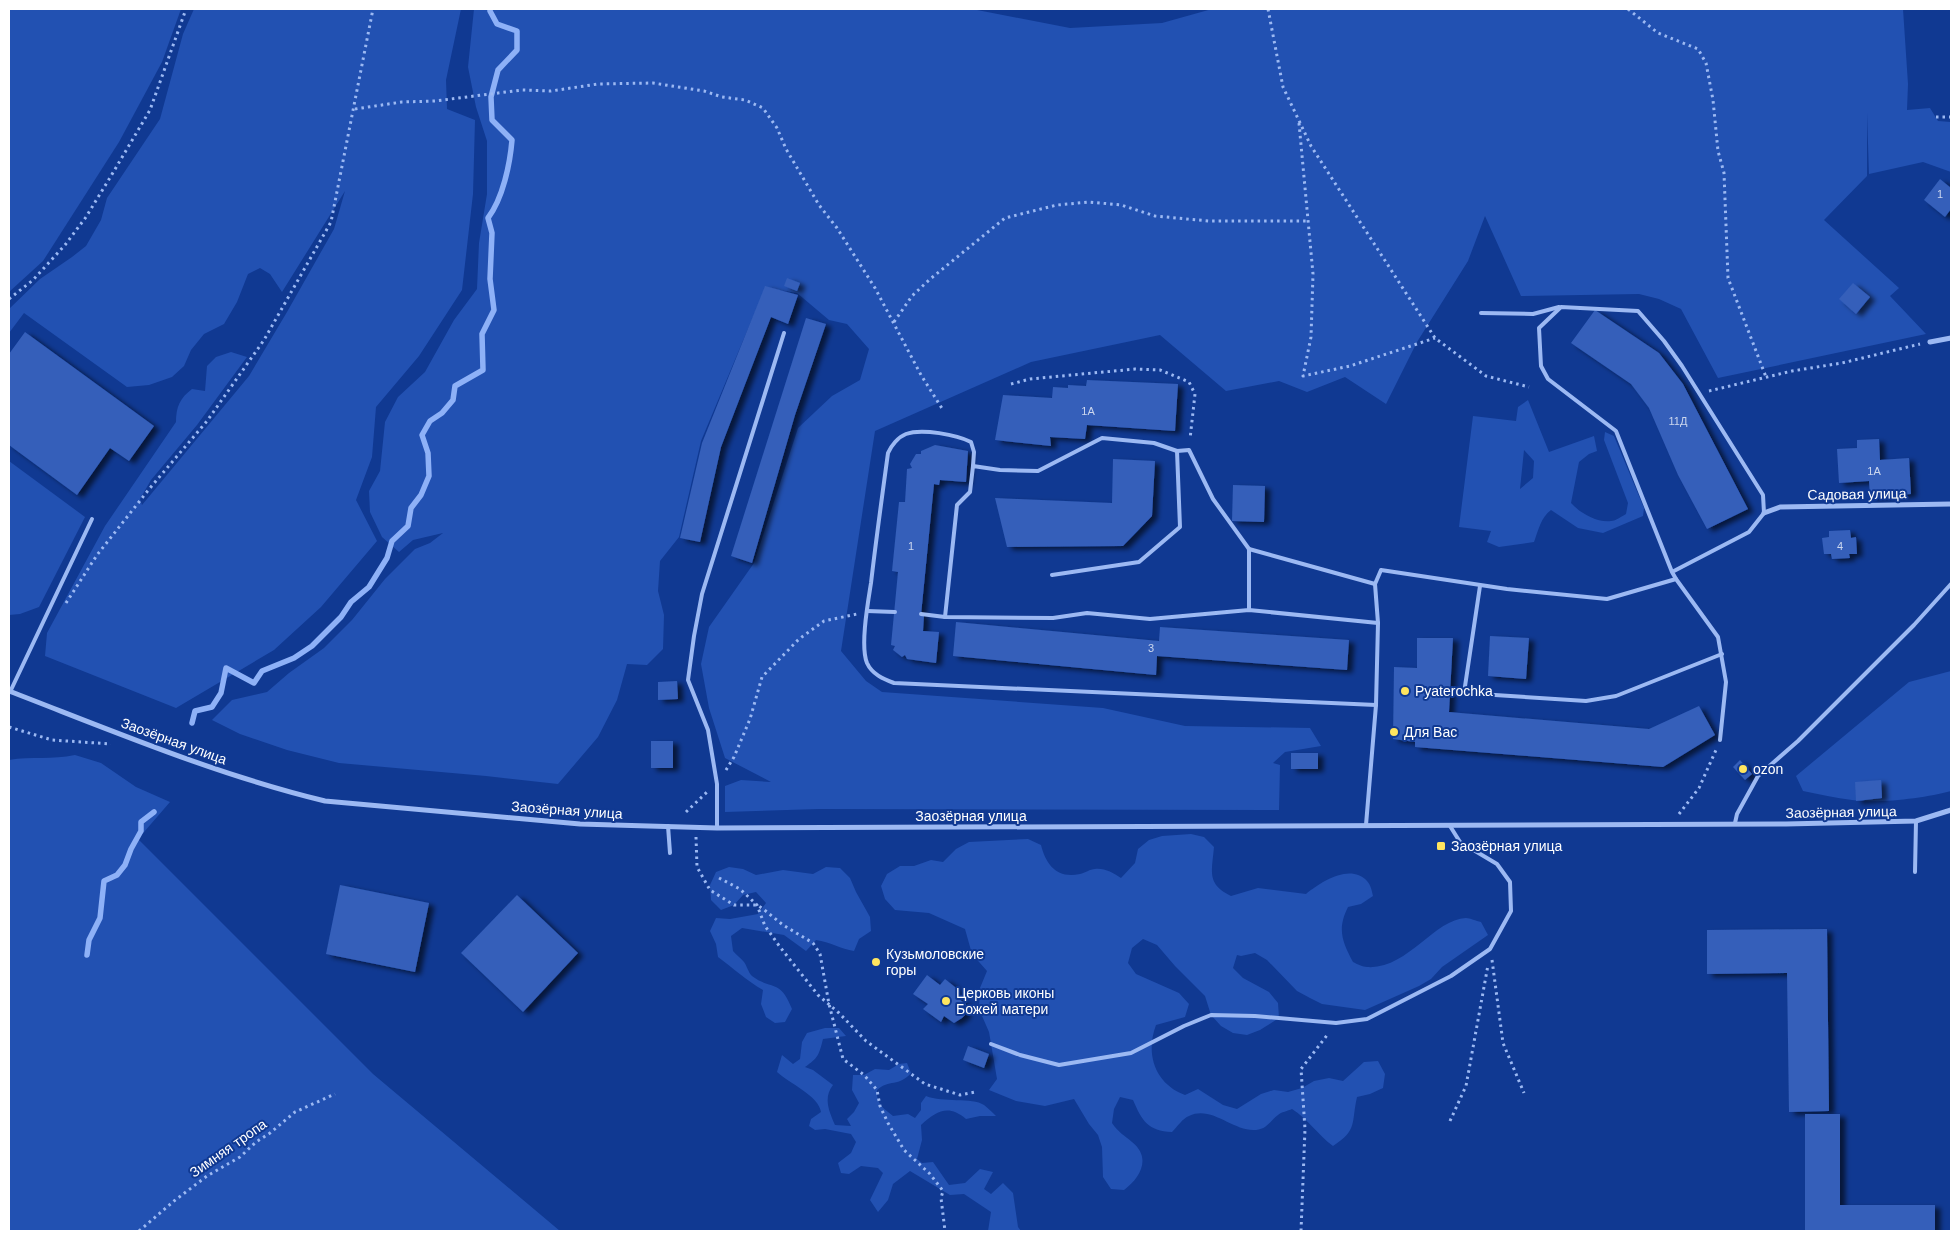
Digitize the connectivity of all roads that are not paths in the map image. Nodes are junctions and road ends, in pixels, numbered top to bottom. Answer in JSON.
{"nodes":[{"id":1,"x":1561,"y":307,"type":"junction"},
{"id":2,"x":1481,"y":313,"type":"dead end"},
{"id":3,"x":784,"y":333,"type":"dead end"},
{"id":4,"x":1951,"y":338,"type":"edge"},
{"id":5,"x":1930,"y":342,"type":"road end"},
{"id":6,"x":1177,"y":451,"type":"junction"},
{"id":7,"x":973,"y":466,"type":"junction"},
{"id":8,"x":1951,"y":504,"type":"edge"},
{"id":9,"x":1764,"y":513,"type":"junction"},
{"id":10,"x":92,"y":519,"type":"dead end"},
{"id":11,"x":1249,"y":549,"type":"junction"},
{"id":12,"x":1672,"y":572,"type":"junction"},
{"id":13,"x":1052,"y":576,"type":"dead end"},
{"id":14,"x":1676,"y":579,"type":"junction"},
{"id":15,"x":1375,"y":584,"type":"junction"},
{"id":16,"x":1951,"y":584,"type":"edge"},
{"id":17,"x":1480,"y":586,"type":"junction"},
{"id":18,"x":1249,"y":610,"type":"junction"},
{"id":19,"x":867,"y":611,"type":"junction"},
{"id":20,"x":895,"y":612,"type":"dead end"},
{"id":21,"x":921,"y":614,"type":"dead end"},
{"id":22,"x":944,"y":617,"type":"junction"},
{"id":23,"x":1378,"y":623,"type":"junction"},
{"id":24,"x":1722,"y":654,"type":"junction"},
{"id":25,"x":9,"y":692,"type":"edge"},
{"id":26,"x":1376,"y":705,"type":"junction"},
{"id":27,"x":1720,"y":740,"type":"road end"},
{"id":28,"x":1951,"y":810,"type":"edge"},
{"id":29,"x":1916,"y":821,"type":"junction"},
{"id":30,"x":1735,"y":823,"type":"junction"},
{"id":31,"x":1366,"y":825,"type":"junction"},
{"id":32,"x":668,"y":826,"type":"junction"},
{"id":33,"x":1450,"y":826,"type":"junction"},
{"id":34,"x":717,"y":828,"type":"junction"},
{"id":35,"x":670,"y":853,"type":"dead end"},
{"id":36,"x":1915,"y":872,"type":"dead end"},
{"id":37,"x":991,"y":1044,"type":"dead end"}],
"edges":[{"from":1,"to":2,"type":"lane"},
{"from":1,"to":9,"type":"lane"},
{"from":1,"to":12,"type":"lane"},
{"from":3,"to":34,"type":"lane"},
{"from":4,"to":5,"type":"street"},
{"from":6,"to":7,"type":"lane"},
{"from":6,"to":11,"type":"lane"},
{"from":6,"to":13,"type":"lane"},
{"from":7,"to":19,"type":"lane"},
{"from":7,"to":22,"type":"lane"},
{"from":8,"to":9,"type":"street","name":"Садовая улица"},
{"from":9,"to":12,"type":"lane"},
{"from":10,"to":25,"type":"lane"},
{"from":11,"to":15,"type":"lane"},
{"from":11,"to":18,"type":"lane"},
{"from":12,"to":14,"type":"lane"},
{"from":14,"to":17,"type":"lane"},
{"from":14,"to":24,"type":"lane"},
{"from":15,"to":17,"type":"lane"},
{"from":15,"to":23,"type":"lane"},
{"from":16,"to":30,"type":"lane"},
{"from":17,"to":24,"type":"lane"},
{"from":18,"to":22,"type":"lane"},
{"from":18,"to":23,"type":"lane"},
{"from":19,"to":20,"type":"lane"},
{"from":19,"to":26,"type":"lane"},
{"from":21,"to":22,"type":"lane"},
{"from":23,"to":26,"type":"lane"},
{"from":24,"to":27,"type":"lane"},
{"from":25,"to":32,"type":"street","name":"Заозёрная улица"},
{"from":26,"to":31,"type":"lane"},
{"from":28,"to":29,"type":"street","name":"Заозёрная улица"},
{"from":29,"to":30,"type":"street","name":"Заозёрная улица"},
{"from":29,"to":36,"type":"lane"},
{"from":30,"to":33,"type":"street","name":"Заозёрная улица"},
{"from":31,"to":33,"type":"street","name":"Заозёрная улица"},
{"from":31,"to":34,"type":"street","name":"Заозёрная улица"},
{"from":32,"to":34,"type":"street","name":"Заозёрная улица"},
{"from":32,"to":35,"type":"lane"},
{"from":33,"to":37,"type":"lane"}]}
